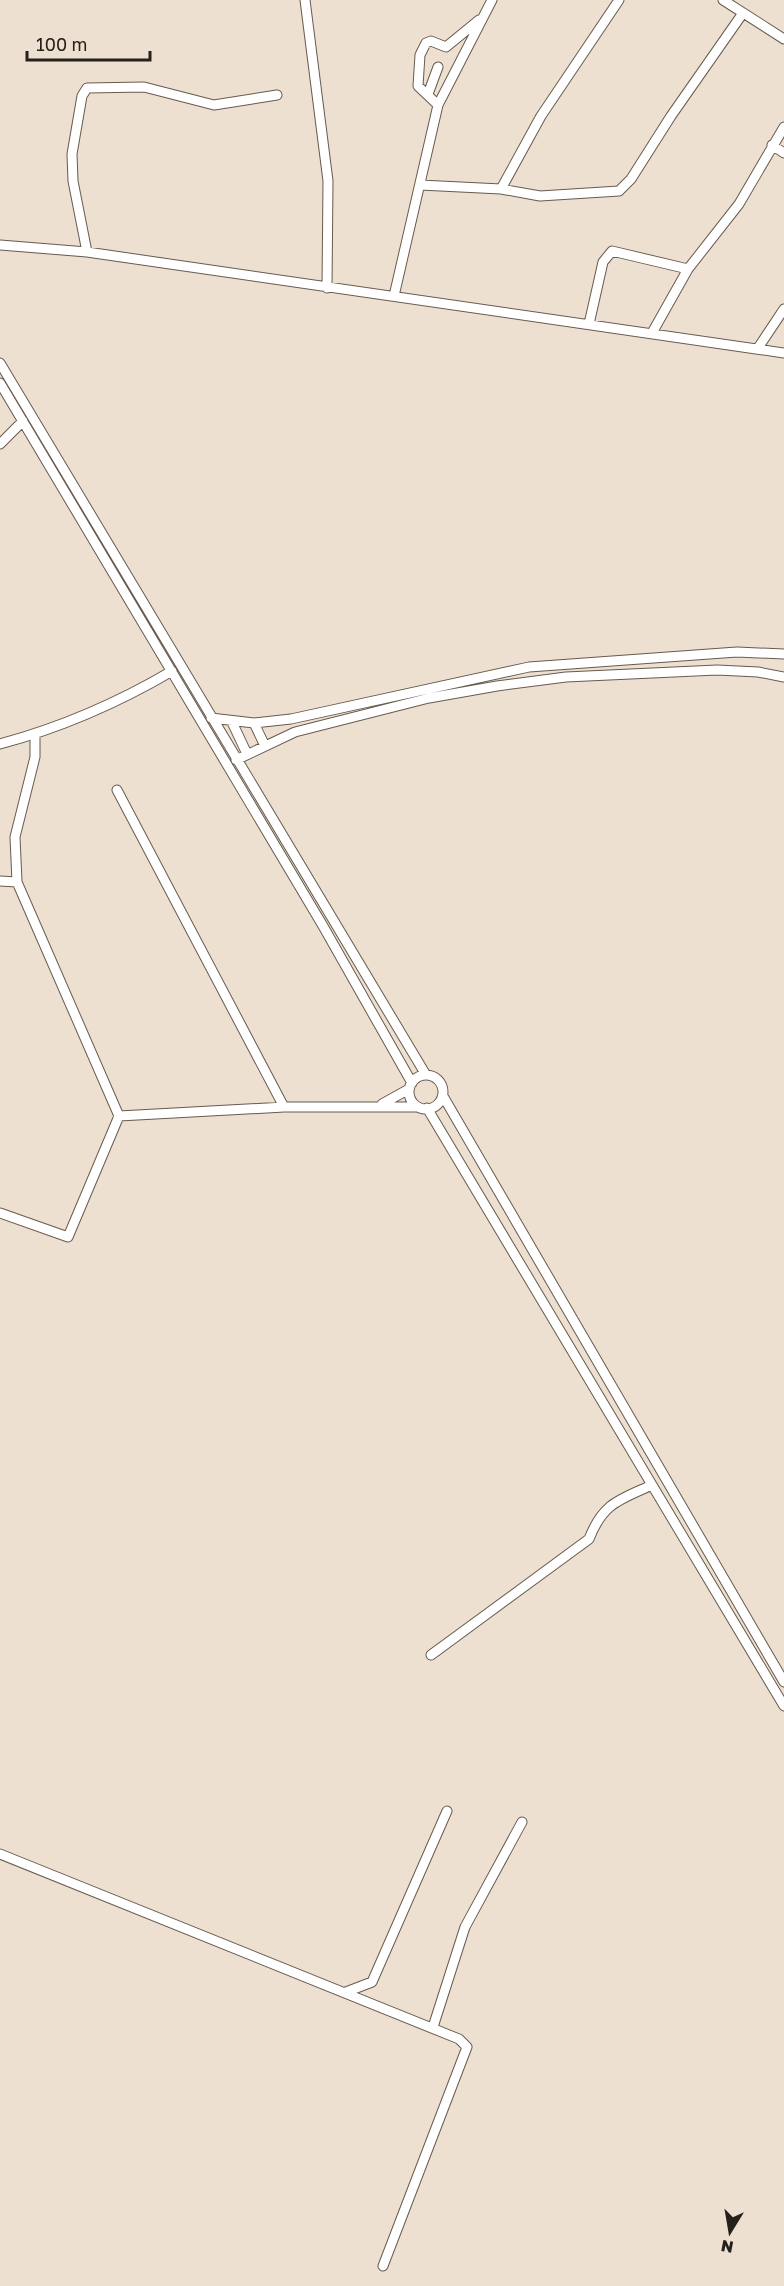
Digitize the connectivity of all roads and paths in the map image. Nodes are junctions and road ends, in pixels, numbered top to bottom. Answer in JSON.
{"nodes":[{"id":1,"x":305,"y":0,"type":"edge"},
{"id":2,"x":492,"y":0,"type":"edge"},
{"id":3,"x":619,"y":0,"type":"edge"},
{"id":4,"x":723,"y":0,"type":"edge"},
{"id":5,"x":741,"y":7,"type":"edge"},
{"id":6,"x":483,"y":16,"type":"junction"},
{"id":7,"x":784,"y":39,"type":"edge"},
{"id":8,"x":438,"y":67,"type":"dead end"},
{"id":9,"x":429,"y":94,"type":"junction"},
{"id":10,"x":277,"y":95,"type":"dead end"},
{"id":11,"x":438,"y":105,"type":"junction"},
{"id":12,"x":784,"y":127,"type":"edge"},
{"id":13,"x":772,"y":145,"type":"junction"},
{"id":14,"x":784,"y":153,"type":"edge"},
{"id":15,"x":420,"y":185,"type":"junction"},
{"id":16,"x":501,"y":189,"type":"junction"},
{"id":17,"x":0,"y":245,"type":"edge"},
{"id":18,"x":87,"y":252,"type":"junction"},
{"id":19,"x":688,"y":269,"type":"junction"},
{"id":20,"x":327,"y":288,"type":"junction"},
{"id":21,"x":394,"y":296,"type":"junction"},
{"id":22,"x":784,"y":309,"type":"edge"},
{"id":23,"x":589,"y":324,"type":"junction"},
{"id":24,"x":652,"y":333,"type":"junction"},
{"id":25,"x":758,"y":348,"type":"junction"},
{"id":26,"x":784,"y":353,"type":"edge"},
{"id":27,"x":0,"y":363,"type":"edge"},
{"id":28,"x":0,"y":383,"type":"edge"},
{"id":29,"x":23,"y":421,"type":"junction"},
{"id":30,"x":0,"y":444,"type":"edge"},
{"id":31,"x":784,"y":654,"type":"edge"},
{"id":32,"x":172,"y":671,"type":"junction"},
{"id":33,"x":784,"y":677,"type":"edge"},
{"id":34,"x":211,"y":718,"type":"junction"},
{"id":35,"x":232,"y":722,"type":"junction"},
{"id":36,"x":254,"y":723,"type":"junction"},
{"id":37,"x":35,"y":735,"type":"junction"},
{"id":38,"x":0,"y":744,"type":"edge"},
{"id":39,"x":265,"y":746,"type":"junction"},
{"id":40,"x":247,"y":754,"type":"junction"},
{"id":41,"x":236,"y":760,"type":"junction"},
{"id":42,"x":117,"y":790,"type":"dead end"},
{"id":43,"x":0,"y":881,"type":"edge"},
{"id":44,"x":17,"y":882,"type":"junction"},
{"id":45,"x":426,"y":1075,"type":"junction"},
{"id":46,"x":411,"y":1086,"type":"junction"},
{"id":47,"x":443,"y":1096,"type":"junction"},
{"id":48,"x":380,"y":1105,"type":"junction"},
{"id":49,"x":284,"y":1107,"type":"junction"},
{"id":50,"x":423,"y":1108,"type":"junction"},
{"id":51,"x":119,"y":1116,"type":"junction"},
{"id":52,"x":0,"y":1213,"type":"edge"},
{"id":53,"x":652,"y":1485,"type":"junction"},
{"id":54,"x":431,"y":1655,"type":"dead end"},
{"id":55,"x":784,"y":1682,"type":"edge"},
{"id":56,"x":784,"y":1706,"type":"edge"},
{"id":57,"x":447,"y":1811,"type":"dead end"},
{"id":58,"x":522,"y":1822,"type":"dead end"},
{"id":59,"x":0,"y":1854,"type":"edge"},
{"id":60,"x":346,"y":1992,"type":"junction"},
{"id":61,"x":433,"y":2027,"type":"junction"},
{"id":62,"x":383,"y":2266,"type":"dead end"}],
"edges":[{"from":1,"to":20,"type":"street"},
{"from":2,"to":6,"type":"street"},
{"from":3,"to":16,"type":"street"},
{"from":4,"to":5,"type":"street"},
{"from":5,"to":7,"type":"street"},
{"from":5,"to":16,"type":"street"},
{"from":6,"to":9,"type":"street"},
{"from":6,"to":11,"type":"street"},
{"from":8,"to":9,"type":"street"},
{"from":9,"to":11,"type":"street"},
{"from":10,"to":18,"type":"street"},
{"from":11,"to":15,"type":"street"},
{"from":12,"to":13,"type":"street"},
{"from":13,"to":14,"type":"street"},
{"from":13,"to":19,"type":"street"},
{"from":15,"to":16,"type":"street"},
{"from":15,"to":21,"type":"street"},
{"from":17,"to":18,"type":"street"},
{"from":18,"to":20,"type":"street"},
{"from":19,"to":23,"type":"street"},
{"from":19,"to":24,"type":"street"},
{"from":20,"to":21,"type":"street"},
{"from":21,"to":23,"type":"street"},
{"from":22,"to":25,"type":"street"},
{"from":23,"to":24,"type":"street"},
{"from":24,"to":25,"type":"street"},
{"from":25,"to":26,"type":"street"},
{"from":27,"to":34,"type":"street"},
{"from":28,"to":29,"type":"street"},
{"from":29,"to":30,"type":"street"},
{"from":29,"to":32,"type":"street"},
{"from":31,"to":36,"type":"street"},
{"from":32,"to":37,"type":"street"},
{"from":32,"to":46,"type":"street"},
{"from":33,"to":39,"type":"street"},
{"from":34,"to":35,"type":"street"},
{"from":34,"to":41,"type":"street"},
{"from":35,"to":36,"type":"street"},
{"from":35,"to":40,"type":"street"},
{"from":36,"to":39,"type":"street"},
{"from":37,"to":38,"type":"street"},
{"from":37,"to":44,"type":"street"},
{"from":39,"to":40,"type":"street"},
{"from":40,"to":41,"type":"street"},
{"from":41,"to":45,"type":"street"},
{"from":42,"to":49,"type":"street"},
{"from":43,"to":44,"type":"street"},
{"from":44,"to":51,"type":"street"},
{"from":45,"to":46,"type":"street"},
{"from":45,"to":47,"type":"street"},
{"from":46,"to":48,"type":"street"},
{"from":46,"to":50,"type":"street"},
{"from":47,"to":50,"type":"street"},
{"from":47,"to":55,"type":"street"},
{"from":48,"to":49,"type":"street"},
{"from":48,"to":50,"type":"street"},
{"from":49,"to":51,"type":"street"},
{"from":50,"to":53,"type":"street"},
{"from":51,"to":52,"type":"street"},
{"from":53,"to":54,"type":"street"},
{"from":53,"to":56,"type":"street"},
{"from":57,"to":60,"type":"street"},
{"from":58,"to":61,"type":"street"},
{"from":59,"to":60,"type":"street"},
{"from":60,"to":61,"type":"street"},
{"from":61,"to":62,"type":"street"}]}
